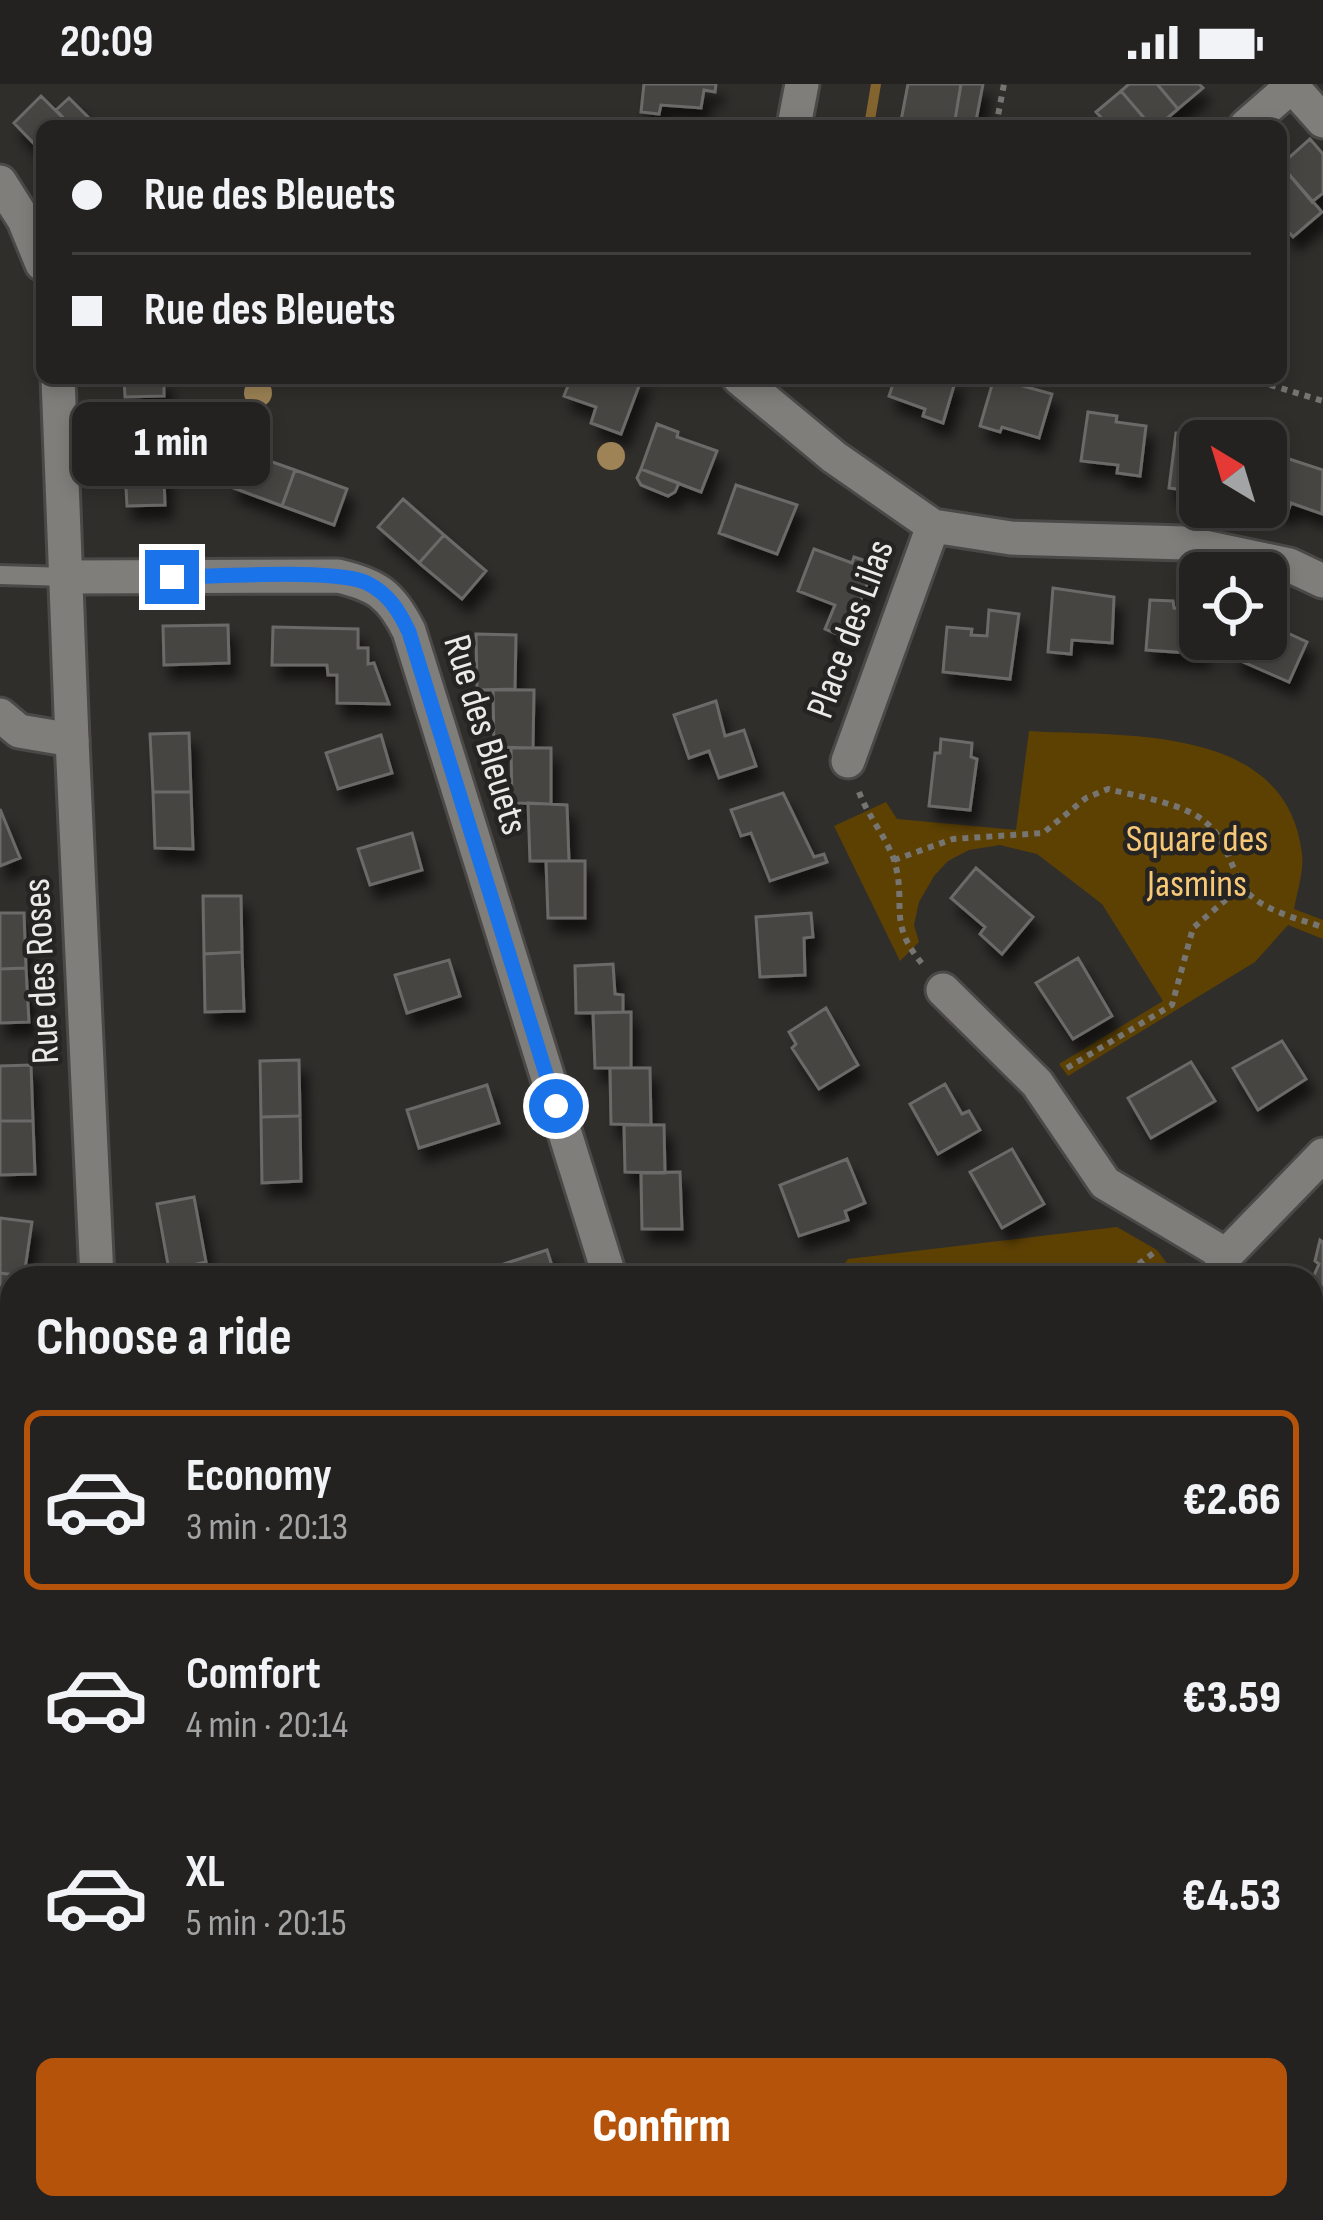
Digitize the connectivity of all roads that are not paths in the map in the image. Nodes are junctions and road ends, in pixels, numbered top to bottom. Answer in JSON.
{"nodes":[{"id":1,"x":802,"y":84,"type":"edge"},
{"id":2,"x":1292,"y":85,"type":"edge"},
{"id":3,"x":795,"y":120,"type":"edge"},
{"id":4,"x":1253,"y":120,"type":"edge"},
{"id":5,"x":1323,"y":121,"type":"edge"},
{"id":6,"x":0,"y":182,"type":"edge"},
{"id":7,"x":36,"y":249,"type":"edge"},
{"id":8,"x":58,"y":384,"type":"edge"},
{"id":9,"x":746,"y":384,"type":"edge"},
{"id":10,"x":933,"y":526,"type":"junction"},
{"id":11,"x":0,"y":575,"type":"edge"},
{"id":12,"x":68,"y":577,"type":"junction"},
{"id":13,"x":1323,"y":581,"type":"edge"},
{"id":14,"x":0,"y":715,"type":"edge"},
{"id":15,"x":72,"y":740,"type":"junction"},
{"id":16,"x":848,"y":761,"type":"road end"},
{"id":17,"x":943,"y":990,"type":"road end"},
{"id":18,"x":1323,"y":1155,"type":"edge"},
{"id":19,"x":96,"y":1266,"type":"edge"},
{"id":20,"x":606,"y":1266,"type":"edge"},
{"id":21,"x":1221,"y":1266,"type":"edge"}],
"edges":[{"from":1,"to":3,"type":"street"},
{"from":2,"to":4,"type":"street"},
{"from":2,"to":5,"type":"street"},
{"from":6,"to":7,"type":"street"},
{"from":8,"to":12,"type":"street","name":"Rue des Roses"},
{"from":9,"to":10,"type":"street"},
{"from":10,"to":13,"type":"street"},
{"from":10,"to":16,"type":"street","name":"Place des Lilas"},
{"from":11,"to":12,"type":"lane","name":"Rue des Bleuets"},
{"from":12,"to":15,"type":"street","name":"Rue des Roses"},
{"from":12,"to":20,"type":"street","name":"Rue des Bleuets"},
{"from":14,"to":15,"type":"street"},
{"from":15,"to":19,"type":"street","name":"Rue des Roses"},
{"from":17,"to":21,"type":"street"},
{"from":18,"to":21,"type":"street"}]}
